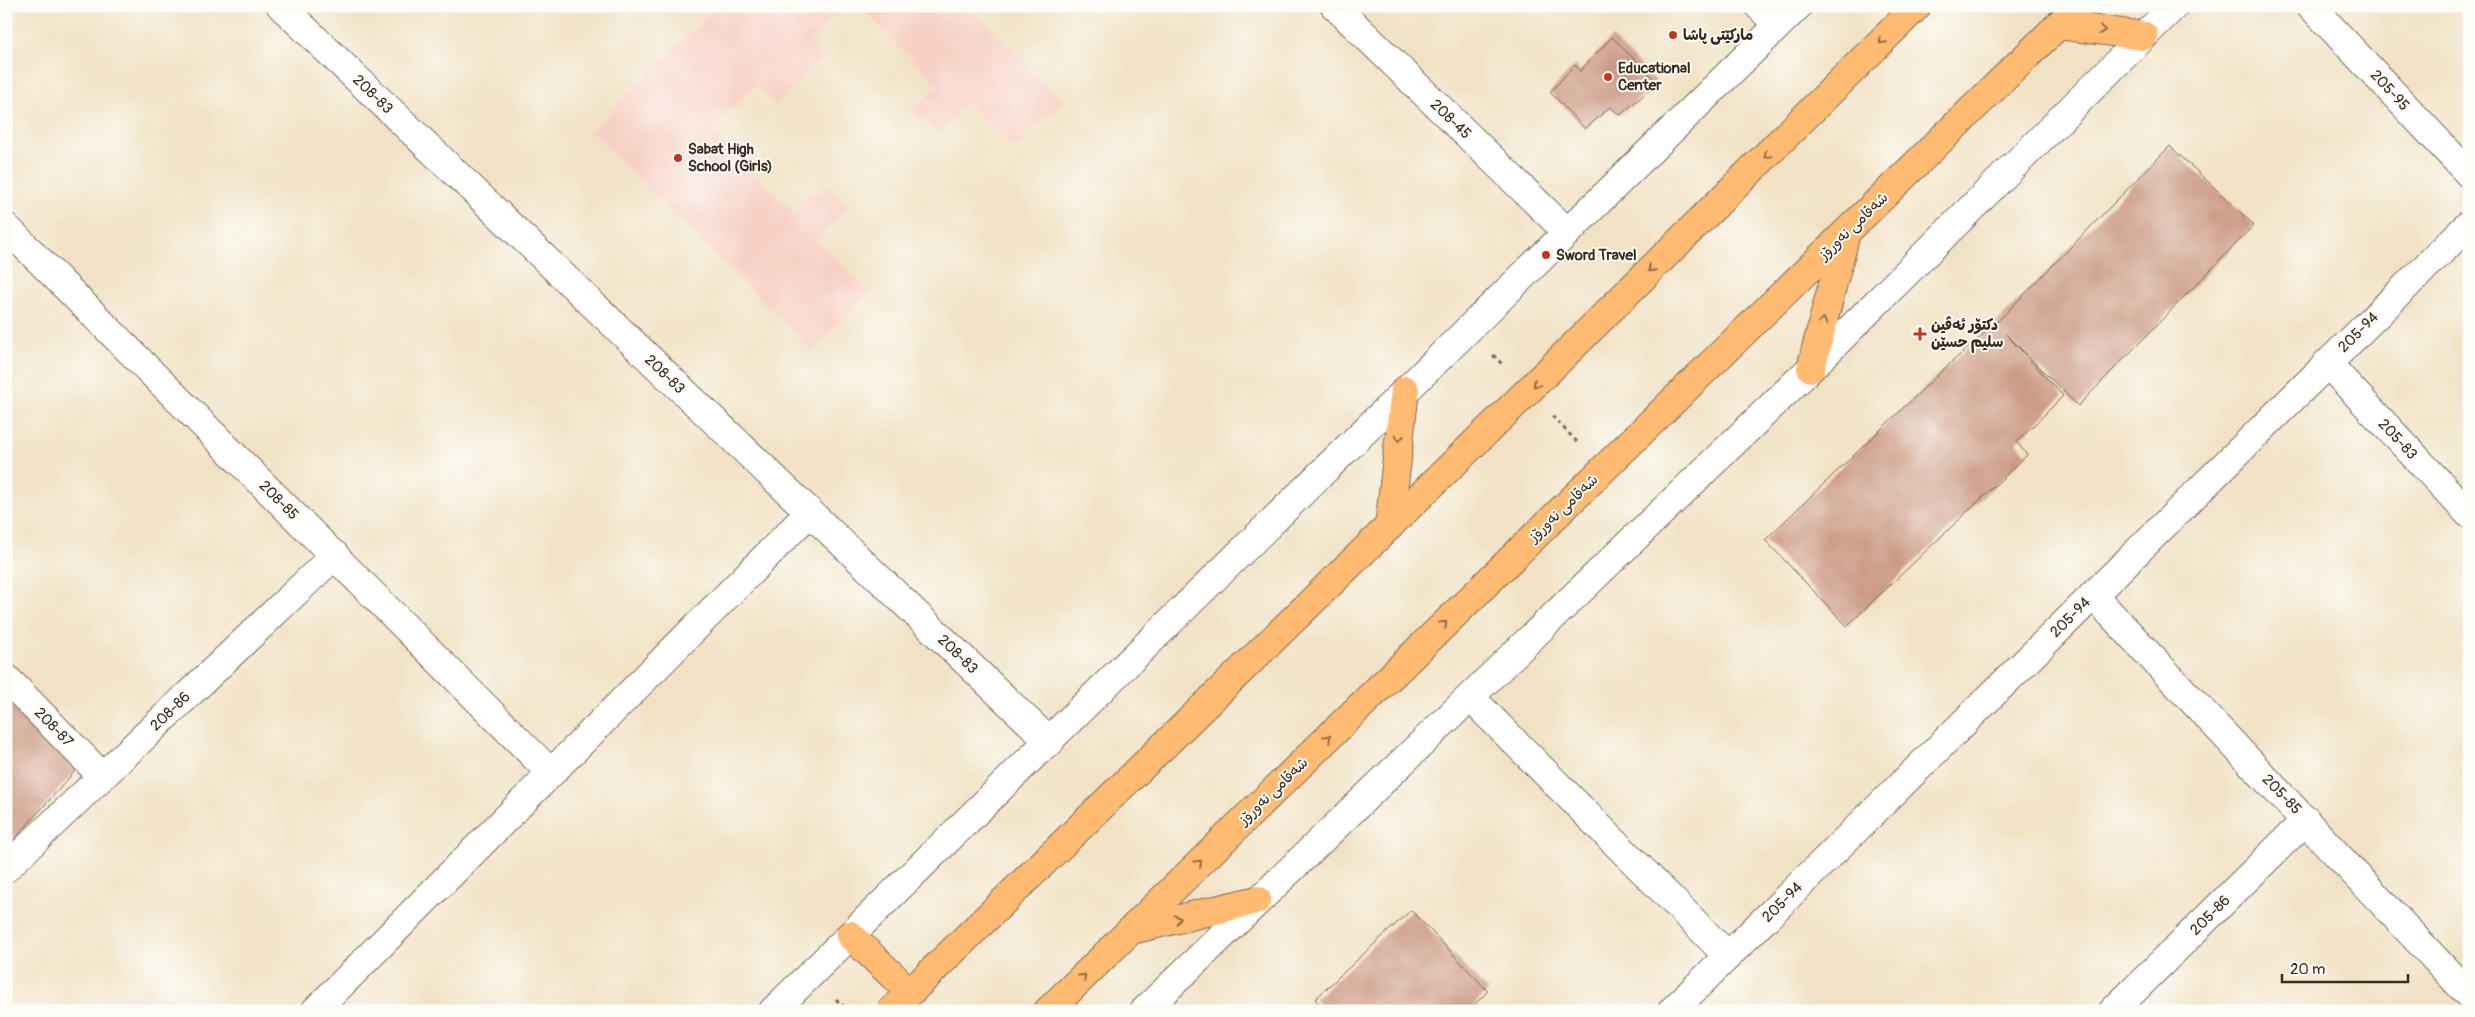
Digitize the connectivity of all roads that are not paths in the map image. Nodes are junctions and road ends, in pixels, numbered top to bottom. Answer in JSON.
{"nodes":[{"id":1,"x":281,"y":6,"type":"edge"},
{"id":2,"x":1335,"y":6,"type":"edge"},
{"id":3,"x":1798,"y":6,"type":"edge"},
{"id":4,"x":1917,"y":6,"type":"edge"},
{"id":5,"x":2174,"y":6,"type":"edge"},
{"id":6,"x":2311,"y":6,"type":"edge"},
{"id":7,"x":1769,"y":16,"type":"edge"},
{"id":8,"x":2068,"y":16,"type":"edge"},
{"id":9,"x":2144,"y":36,"type":"junction"},
{"id":10,"x":2469,"y":174,"type":"edge"},
{"id":11,"x":2469,"y":224,"type":"edge"},
{"id":12,"x":6,"y":227,"type":"edge"},
{"id":13,"x":1567,"y":232,"type":"junction"},
{"id":14,"x":1846,"y":233,"type":"junction"},
{"id":15,"x":2327,"y":363,"type":"junction"},
{"id":16,"x":1811,"y":368,"type":"junction"},
{"id":17,"x":1405,"y":390,"type":"junction"},
{"id":18,"x":810,"y":512,"type":"junction"},
{"id":19,"x":2469,"y":514,"type":"edge"},
{"id":20,"x":1389,"y":527,"type":"junction"},
{"id":21,"x":334,"y":555,"type":"junction"},
{"id":22,"x":2093,"y":595,"type":"junction"},
{"id":23,"x":6,"y":678,"type":"edge"},
{"id":24,"x":1470,"y":697,"type":"junction"},
{"id":25,"x":1050,"y":742,"type":"junction"},
{"id":26,"x":551,"y":773,"type":"junction"},
{"id":27,"x":102,"y":776,"type":"junction"},
{"id":28,"x":2306,"y":820,"type":"junction"},
{"id":29,"x":6,"y":868,"type":"edge"},
{"id":30,"x":1257,"y":900,"type":"junction"},
{"id":31,"x":1131,"y":930,"type":"junction"},
{"id":32,"x":850,"y":935,"type":"junction"},
{"id":33,"x":1728,"y":956,"type":"junction"},
{"id":34,"x":2469,"y":995,"type":"edge"},
{"id":35,"x":900,"y":1001,"type":"edge"},
{"id":36,"x":315,"y":1011,"type":"edge"},
{"id":37,"x":773,"y":1011,"type":"edge"},
{"id":38,"x":1048,"y":1011,"type":"edge"},
{"id":39,"x":1144,"y":1011,"type":"edge"},
{"id":40,"x":1672,"y":1011,"type":"edge"},
{"id":41,"x":2113,"y":1011,"type":"edge"}],
"edges":[{"from":1,"to":18,"type":"street","name":"208-83"},
{"from":2,"to":13,"type":"street","name":"208-45"},
{"from":3,"to":7,"type":"street"},
{"from":4,"to":20,"type":"main road","one_way":true},
{"from":5,"to":9,"type":"street"},
{"from":6,"to":10,"type":"street","name":"205-95"},
{"from":7,"to":13,"type":"street"},
{"from":8,"to":9,"type":"main road","one_way":true},
{"from":8,"to":14,"type":"main road","name":"شەقامی نەورۆز"},
{"from":9,"to":16,"type":"street"},
{"from":11,"to":15,"type":"street","name":"205-94"},
{"from":12,"to":21,"type":"street","name":"208-85"},
{"from":13,"to":17,"type":"street"},
{"from":16,"to":14,"type":"main road","one_way":true},
{"from":31,"to":14,"type":"main road","name":"شەقامی نەورۆز","one_way":true},
{"from":15,"to":19,"type":"street","name":"205-83"},
{"from":15,"to":22,"type":"street","name":"205-94"},
{"from":16,"to":24,"type":"street"},
{"from":17,"to":20,"type":"main road","one_way":true},
{"from":17,"to":25,"type":"street"},
{"from":18,"to":25,"type":"street","name":"208-83"},
{"from":18,"to":26,"type":"street"},
{"from":20,"to":35,"type":"main road"},
{"from":21,"to":26,"type":"street","name":"208-85"},
{"from":21,"to":27,"type":"street","name":"208-86"},
{"from":22,"to":28,"type":"street","name":"205-85"},
{"from":22,"to":33,"type":"street","name":"205-94"},
{"from":23,"to":27,"type":"street","name":"208-87"},
{"from":24,"to":30,"type":"street"},
{"from":24,"to":33,"type":"street"},
{"from":25,"to":32,"type":"street"},
{"from":26,"to":36,"type":"street"},
{"from":27,"to":29,"type":"street","name":"208-86"},
{"from":28,"to":34,"type":"street","name":"205-85"},
{"from":28,"to":41,"type":"street","name":"205-86"},
{"from":31,"to":30,"type":"main road","one_way":true},
{"from":30,"to":39,"type":"street"},
{"from":38,"to":31,"type":"main road","name":"شەقامی نەورۆز","one_way":true},
{"from":32,"to":35,"type":"main road"},
{"from":32,"to":37,"type":"street"},
{"from":33,"to":40,"type":"street","name":"205-94"}]}
